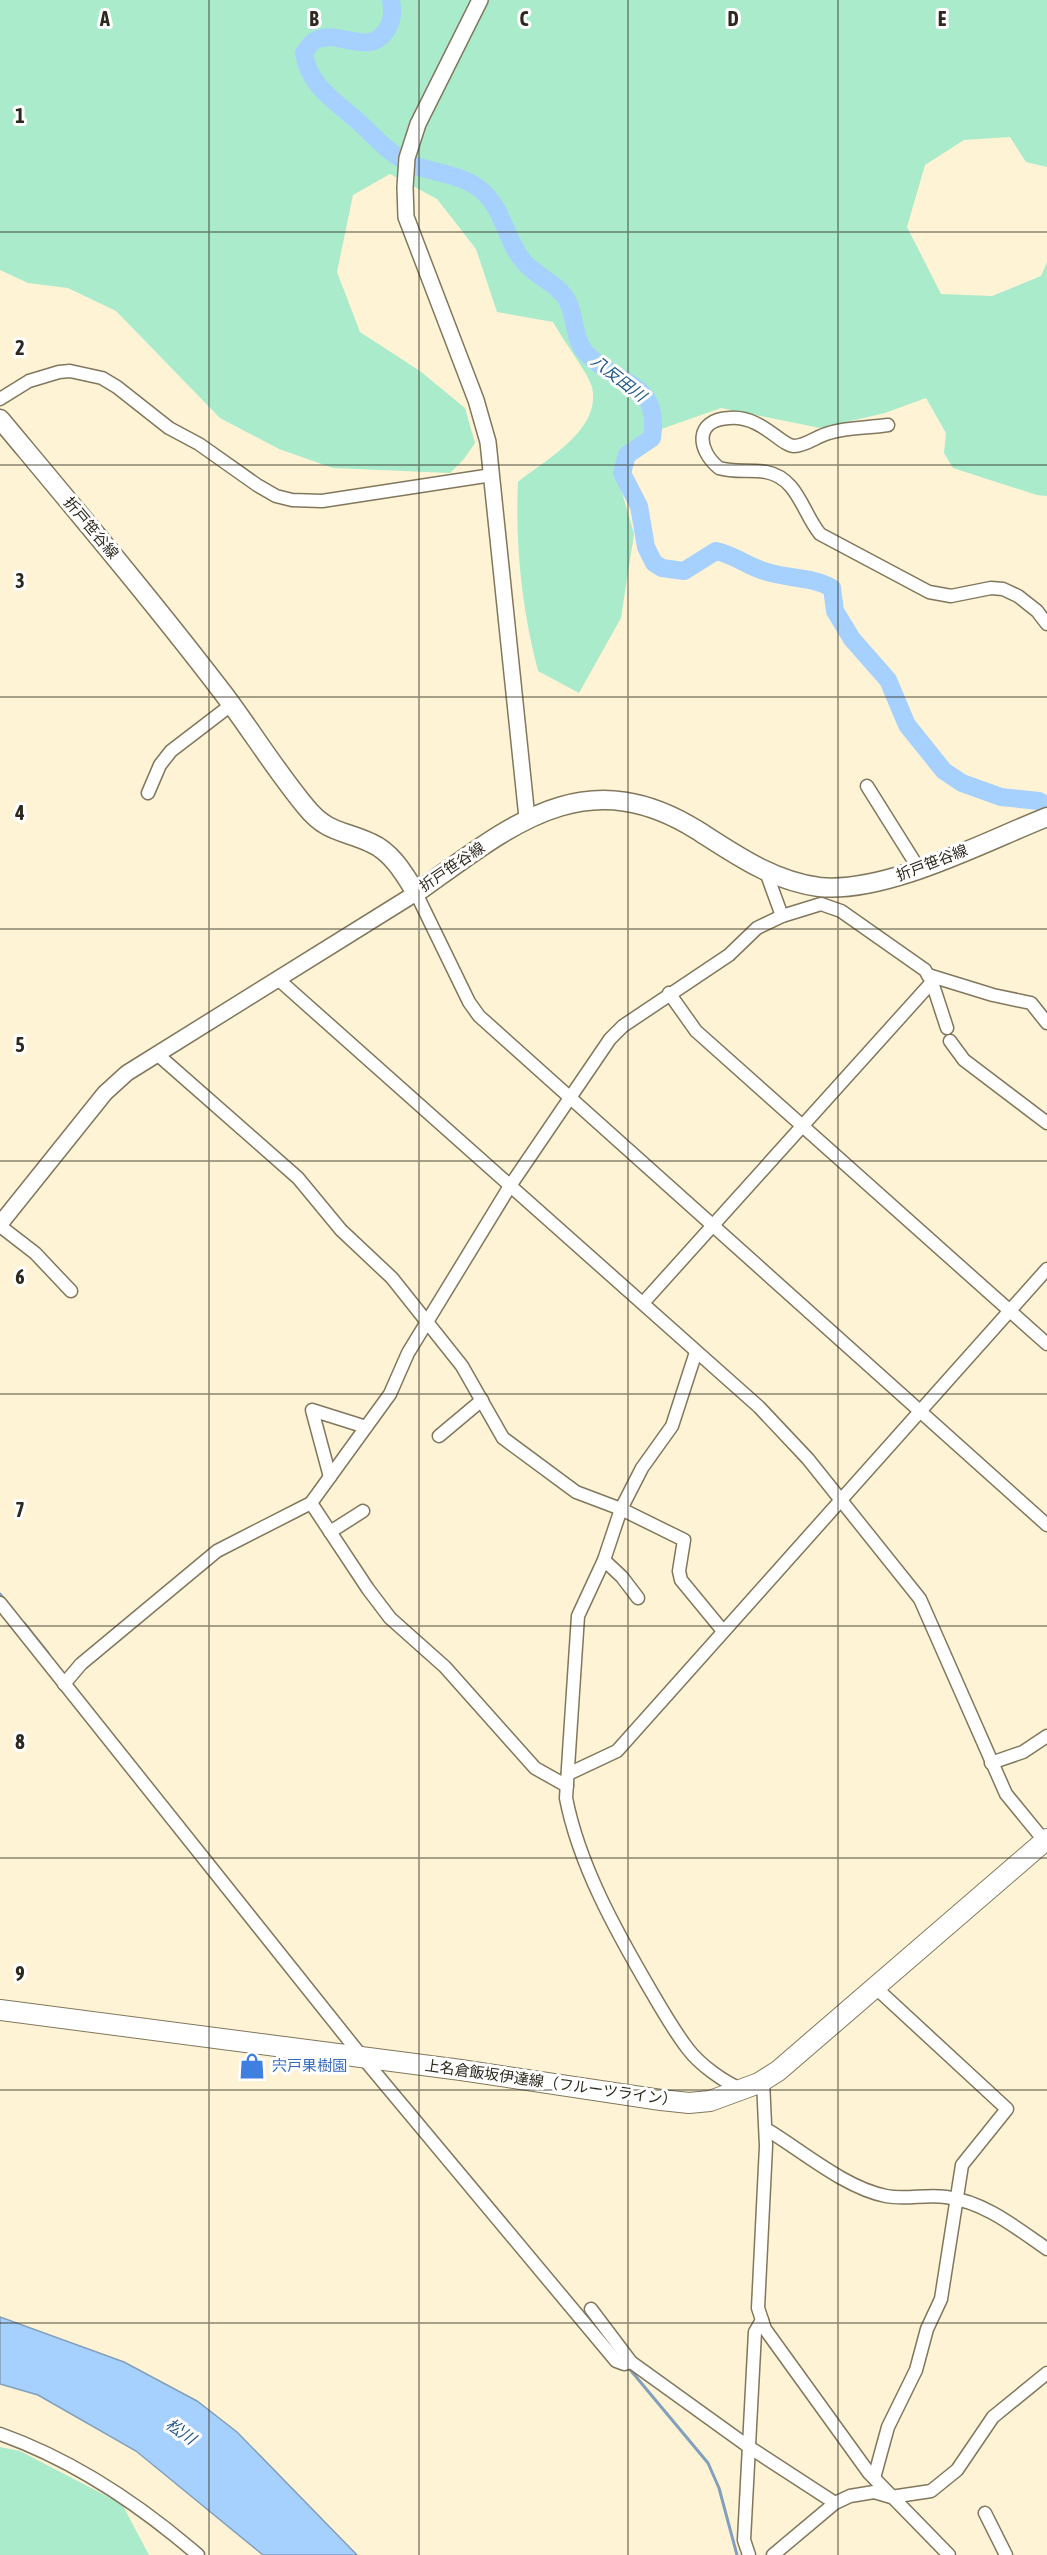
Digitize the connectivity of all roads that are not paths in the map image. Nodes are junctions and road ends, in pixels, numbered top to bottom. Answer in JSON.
{"nodes":[{"id":1,"x":480,"y":0,"type":"edge"},
{"id":2,"x":0,"y":399,"type":"edge"},
{"id":3,"x":0,"y":419,"type":"edge"},
{"id":4,"x":888,"y":425,"type":"dead end"},
{"id":5,"x":492,"y":475,"type":"junction"},
{"id":6,"x":1047,"y":624,"type":"edge"},
{"id":7,"x":231,"y":705,"type":"junction"},
{"id":8,"x":867,"y":786,"type":"dead end"},
{"id":9,"x":148,"y":793,"type":"dead end"},
{"id":10,"x":1047,"y":817,"type":"edge"},
{"id":11,"x":527,"y":818,"type":"junction"},
{"id":12,"x":919,"y":869,"type":"junction"},
{"id":13,"x":766,"y":872,"type":"junction"},
{"id":14,"x":829,"y":887,"type":"junction"},
{"id":15,"x":416,"y":893,"type":"junction"},
{"id":16,"x":821,"y":904,"type":"junction"},
{"id":17,"x":782,"y":916,"type":"junction"},
{"id":18,"x":930,"y":978,"type":"junction"},
{"id":19,"x":279,"y":980,"type":"junction"},
{"id":20,"x":669,"y":993,"type":"junction"},
{"id":21,"x":1047,"y":1023,"type":"edge"},
{"id":22,"x":947,"y":1028,"type":"dead end"},
{"id":23,"x":950,"y":1041,"type":"dead end"},
{"id":24,"x":157,"y":1054,"type":"junction"},
{"id":25,"x":571,"y":1097,"type":"junction"},
{"id":26,"x":1047,"y":1124,"type":"edge"},
{"id":27,"x":801,"y":1125,"type":"junction"},
{"id":28,"x":510,"y":1186,"type":"junction"},
{"id":29,"x":711,"y":1224,"type":"junction"},
{"id":30,"x":0,"y":1225,"type":"edge"},
{"id":31,"x":1047,"y":1269,"type":"edge"},
{"id":32,"x":70,"y":1291,"type":"dead end"},
{"id":33,"x":642,"y":1303,"type":"junction"},
{"id":34,"x":1009,"y":1312,"type":"junction"},
{"id":35,"x":429,"y":1323,"type":"junction"},
{"id":36,"x":1047,"y":1344,"type":"edge"},
{"id":37,"x":696,"y":1352,"type":"junction"},
{"id":38,"x":482,"y":1400,"type":"junction"},
{"id":39,"x":920,"y":1411,"type":"junction"},
{"id":40,"x":366,"y":1427,"type":"junction"},
{"id":41,"x":439,"y":1436,"type":"dead end"},
{"id":42,"x":330,"y":1478,"type":"junction"},
{"id":43,"x":842,"y":1500,"type":"junction"},
{"id":44,"x":311,"y":1503,"type":"junction"},
{"id":45,"x":621,"y":1509,"type":"junction"},
{"id":46,"x":363,"y":1511,"type":"dead end"},
{"id":47,"x":1047,"y":1525,"type":"edge"},
{"id":48,"x":330,"y":1532,"type":"junction"},
{"id":49,"x":604,"y":1560,"type":"junction"},
{"id":50,"x":638,"y":1598,"type":"dead end"},
{"id":51,"x":0,"y":1604,"type":"edge"},
{"id":52,"x":723,"y":1631,"type":"junction"},
{"id":53,"x":64,"y":1684,"type":"junction"},
{"id":54,"x":1047,"y":1736,"type":"edge"},
{"id":55,"x":991,"y":1762,"type":"junction"},
{"id":56,"x":568,"y":1780,"type":"junction"},
{"id":57,"x":1046,"y":1841,"type":"edge"},
{"id":58,"x":876,"y":1988,"type":"junction"},
{"id":59,"x":0,"y":2010,"type":"edge"},
{"id":60,"x":363,"y":2058,"type":"junction"},
{"id":61,"x":763,"y":2081,"type":"junction"},
{"id":62,"x":742,"y":2090,"type":"junction"},
{"id":63,"x":766,"y":2129,"type":"junction"},
{"id":64,"x":958,"y":2199,"type":"junction"},
{"id":65,"x":1047,"y":2249,"type":"edge"},
{"id":66,"x":591,"y":2309,"type":"dead end"},
{"id":67,"x":762,"y":2320,"type":"junction"},
{"id":68,"x":631,"y":2362,"type":"junction"},
{"id":69,"x":1047,"y":2373,"type":"edge"},
{"id":70,"x":0,"y":2434,"type":"edge"},
{"id":71,"x":749,"y":2447,"type":"junction"},
{"id":72,"x":874,"y":2478,"type":"junction"},
{"id":73,"x":891,"y":2497,"type":"junction"},
{"id":74,"x":835,"y":2504,"type":"junction"},
{"id":75,"x":984,"y":2513,"type":"dead end"},
{"id":76,"x":198,"y":2555,"type":"edge"},
{"id":77,"x":749,"y":2555,"type":"edge"},
{"id":78,"x":773,"y":2555,"type":"edge"},
{"id":79,"x":949,"y":2555,"type":"edge"},
{"id":80,"x":1006,"y":2555,"type":"edge"}],
"edges":[{"from":1,"to":5,"type":"street"},
{"from":2,"to":5,"type":"street"},
{"from":3,"to":7,"type":"main road","name":"折戸笹谷線"},
{"from":4,"to":6,"type":"street"},
{"from":5,"to":11,"type":"street"},
{"from":7,"to":9,"type":"street"},
{"from":7,"to":15,"type":"main road","name":"折戸笹谷線"},
{"from":8,"to":12,"type":"street"},
{"from":10,"to":12,"type":"main road","name":"折戸笹谷線"},
{"from":11,"to":13,"type":"main road","name":"折戸笹谷線"},
{"from":11,"to":15,"type":"main road","name":"折戸笹谷線"},
{"from":12,"to":14,"type":"main road","name":"折戸笹谷線"},
{"from":13,"to":14,"type":"main road","name":"折戸笹谷線"},
{"from":13,"to":17,"type":"street"},
{"from":14,"to":16,"type":"street"},
{"from":15,"to":19,"type":"street"},
{"from":15,"to":25,"type":"street"},
{"from":16,"to":17,"type":"street"},
{"from":16,"to":18,"type":"street"},
{"from":17,"to":20,"type":"street"},
{"from":18,"to":21,"type":"street"},
{"from":18,"to":22,"type":"street"},
{"from":18,"to":27,"type":"street"},
{"from":19,"to":24,"type":"street"},
{"from":19,"to":28,"type":"street"},
{"from":20,"to":25,"type":"street"},
{"from":20,"to":27,"type":"street"},
{"from":23,"to":26,"type":"street"},
{"from":24,"to":30,"type":"street"},
{"from":24,"to":35,"type":"street"},
{"from":25,"to":28,"type":"street"},
{"from":25,"to":29,"type":"street"},
{"from":27,"to":29,"type":"street"},
{"from":27,"to":34,"type":"street"},
{"from":28,"to":33,"type":"street"},
{"from":28,"to":35,"type":"street"},
{"from":29,"to":33,"type":"street"},
{"from":29,"to":39,"type":"street"},
{"from":30,"to":32,"type":"street"},
{"from":31,"to":34,"type":"street"},
{"from":33,"to":37,"type":"street"},
{"from":34,"to":36,"type":"street"},
{"from":34,"to":39,"type":"street"},
{"from":35,"to":38,"type":"street"},
{"from":35,"to":40,"type":"street"},
{"from":37,"to":43,"type":"street"},
{"from":37,"to":45,"type":"street"},
{"from":38,"to":41,"type":"street"},
{"from":38,"to":45,"type":"street"},
{"from":39,"to":43,"type":"street"},
{"from":39,"to":47,"type":"street"},
{"from":40,"to":42,"type":"street"},
{"from":40,"to":42,"type":"street"},
{"from":42,"to":44,"type":"street"},
{"from":43,"to":52,"type":"street"},
{"from":43,"to":55,"type":"street"},
{"from":44,"to":48,"type":"street"},
{"from":44,"to":53,"type":"street"},
{"from":45,"to":49,"type":"street"},
{"from":45,"to":52,"type":"street"},
{"from":46,"to":48,"type":"street"},
{"from":48,"to":56,"type":"street"},
{"from":49,"to":50,"type":"street"},
{"from":49,"to":56,"type":"street"},
{"from":51,"to":53,"type":"street"},
{"from":52,"to":56,"type":"street"},
{"from":53,"to":60,"type":"street"},
{"from":54,"to":55,"type":"street"},
{"from":55,"to":57,"type":"street"},
{"from":56,"to":62,"type":"street"},
{"from":57,"to":58,"type":"main road","name":"上名倉飯坂伊達線（フルーツライン）"},
{"from":58,"to":61,"type":"main road","name":"上名倉飯坂伊達線（フルーツライン）"},
{"from":58,"to":64,"type":"street"},
{"from":59,"to":60,"type":"main road","name":"上名倉飯坂伊達線（フルーツライン）"},
{"from":60,"to":62,"type":"main road","name":"上名倉飯坂伊達線（フルーツライン）"},
{"from":60,"to":68,"type":"street"},
{"from":61,"to":62,"type":"main road","name":"上名倉飯坂伊達線（フルーツライン）"},
{"from":61,"to":63,"type":"street"},
{"from":63,"to":64,"type":"street"},
{"from":63,"to":67,"type":"street"},
{"from":64,"to":65,"type":"street"},
{"from":64,"to":72,"type":"street"},
{"from":66,"to":68,"type":"street"},
{"from":67,"to":71,"type":"street"},
{"from":67,"to":72,"type":"street"},
{"from":68,"to":71,"type":"street"},
{"from":69,"to":73,"type":"street"},
{"from":70,"to":76,"type":"street"},
{"from":71,"to":74,"type":"street"},
{"from":71,"to":77,"type":"street"},
{"from":72,"to":73,"type":"street"},
{"from":73,"to":74,"type":"street"},
{"from":73,"to":79,"type":"street"},
{"from":74,"to":78,"type":"street"},
{"from":75,"to":80,"type":"street"}]}
